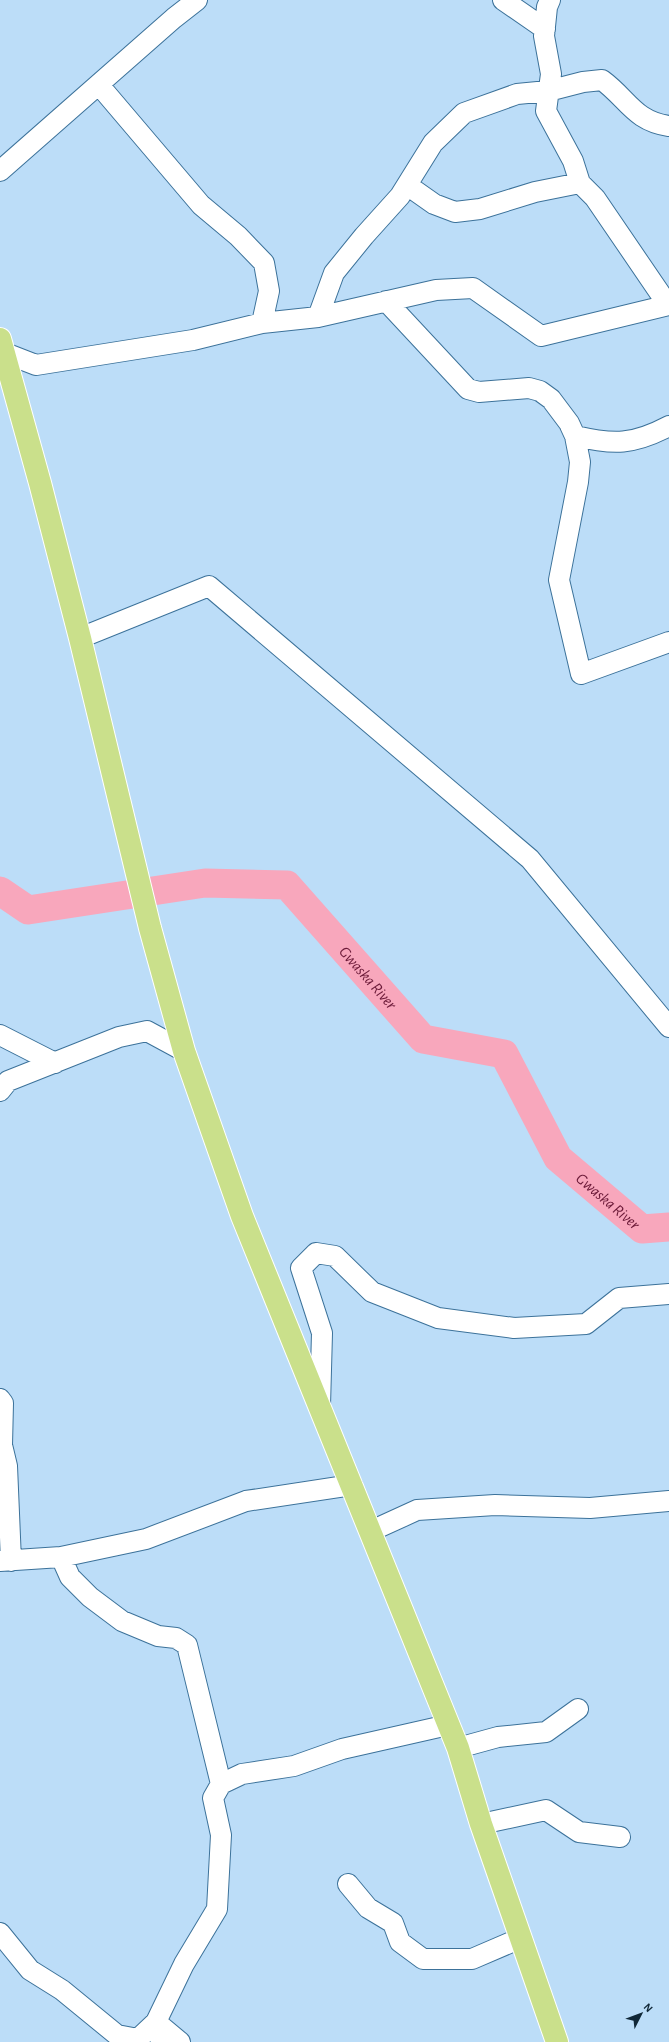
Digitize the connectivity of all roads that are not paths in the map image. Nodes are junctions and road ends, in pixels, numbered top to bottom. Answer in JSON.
{"nodes":[{"id":1,"x":197,"y":0,"type":"edge"},
{"id":2,"x":503,"y":0,"type":"edge"},
{"id":3,"x":550,"y":0,"type":"edge"},
{"id":4,"x":545,"y":28,"type":"junction"},
{"id":5,"x":98,"y":85,"type":"junction"},
{"id":6,"x":548,"y":91,"type":"junction"},
{"id":7,"x":669,"y":126,"type":"edge"},
{"id":8,"x":0,"y":171,"type":"edge"},
{"id":9,"x":580,"y":183,"type":"junction"},
{"id":10,"x":407,"y":185,"type":"junction"},
{"id":11,"x":386,"y":301,"type":"junction"},
{"id":12,"x":669,"y":305,"type":"edge"},
{"id":13,"x":318,"y":317,"type":"junction"},
{"id":14,"x":262,"y":323,"type":"junction"},
{"id":15,"x":1,"y":347,"type":"edge"},
{"id":16,"x":669,"y":426,"type":"edge"},
{"id":17,"x":575,"y":436,"type":"junction"},
{"id":18,"x":80,"y":638,"type":"junction"},
{"id":19,"x":669,"y":642,"type":"edge"},
{"id":20,"x":669,"y":1026,"type":"edge"},
{"id":21,"x":0,"y":1035,"type":"edge"},
{"id":22,"x":184,"y":1051,"type":"junction"},
{"id":23,"x":55,"y":1063,"type":"junction"},
{"id":24,"x":0,"y":1091,"type":"edge"},
{"id":25,"x":669,"y":1294,"type":"edge"},
{"id":26,"x":0,"y":1399,"type":"edge"},
{"id":27,"x":320,"y":1406,"type":"junction"},
{"id":28,"x":352,"y":1485,"type":"junction"},
{"id":29,"x":669,"y":1500,"type":"edge"},
{"id":30,"x":371,"y":1531,"type":"junction"},
{"id":31,"x":62,"y":1557,"type":"junction"},
{"id":32,"x":5,"y":1561,"type":"edge"},
{"id":33,"x":578,"y":1709,"type":"dead end"},
{"id":34,"x":448,"y":1725,"type":"junction"},
{"id":35,"x":458,"y":1748,"type":"junction"},
{"id":36,"x":221,"y":1784,"type":"junction"},
{"id":37,"x":481,"y":1824,"type":"junction"},
{"id":38,"x":620,"y":1837,"type":"dead end"},
{"id":39,"x":348,"y":1884,"type":"dead end"},
{"id":40,"x":0,"y":1933,"type":"edge"},
{"id":41,"x":521,"y":1938,"type":"junction"},
{"id":42,"x":156,"y":2022,"type":"junction"},
{"id":43,"x":134,"y":2040,"type":"edge"},
{"id":44,"x":161,"y":2042,"type":"edge"},
{"id":45,"x":180,"y":2042,"type":"edge"},
{"id":46,"x":557,"y":2042,"type":"edge"}],
"edges":[{"from":1,"to":5,"type":"street"},
{"from":2,"to":4,"type":"street"},
{"from":3,"to":4,"type":"street"},
{"from":4,"to":6,"type":"street"},
{"from":5,"to":8,"type":"street"},
{"from":5,"to":14,"type":"street"},
{"from":6,"to":7,"type":"street"},
{"from":6,"to":9,"type":"street"},
{"from":6,"to":10,"type":"street"},
{"from":9,"to":10,"type":"street"},
{"from":9,"to":12,"type":"street"},
{"from":10,"to":13,"type":"street"},
{"from":11,"to":12,"type":"street"},
{"from":11,"to":13,"type":"street"},
{"from":11,"to":17,"type":"street"},
{"from":13,"to":14,"type":"street"},
{"from":14,"to":15,"type":"street"},
{"from":15,"to":18,"type":"main road"},
{"from":16,"to":17,"type":"street"},
{"from":17,"to":19,"type":"street"},
{"from":18,"to":20,"type":"street"},
{"from":18,"to":22,"type":"main road"},
{"from":21,"to":23,"type":"street"},
{"from":22,"to":23,"type":"street"},
{"from":22,"to":27,"type":"main road"},
{"from":23,"to":24,"type":"street"},
{"from":25,"to":27,"type":"street"},
{"from":26,"to":32,"type":"street"},
{"from":27,"to":28,"type":"main road"},
{"from":28,"to":30,"type":"main road"},
{"from":28,"to":31,"type":"street"},
{"from":29,"to":30,"type":"street"},
{"from":30,"to":34,"type":"main road"},
{"from":31,"to":32,"type":"street"},
{"from":31,"to":36,"type":"street"},
{"from":33,"to":35,"type":"street"},
{"from":34,"to":35,"type":"main road"},
{"from":34,"to":36,"type":"street"},
{"from":35,"to":37,"type":"main road"},
{"from":36,"to":42,"type":"street"},
{"from":37,"to":38,"type":"street"},
{"from":37,"to":41,"type":"main road"},
{"from":39,"to":41,"type":"street"},
{"from":40,"to":43,"type":"street"},
{"from":41,"to":46,"type":"main road"},
{"from":42,"to":43,"type":"street"},
{"from":42,"to":44,"type":"street"},
{"from":42,"to":45,"type":"street"}]}
